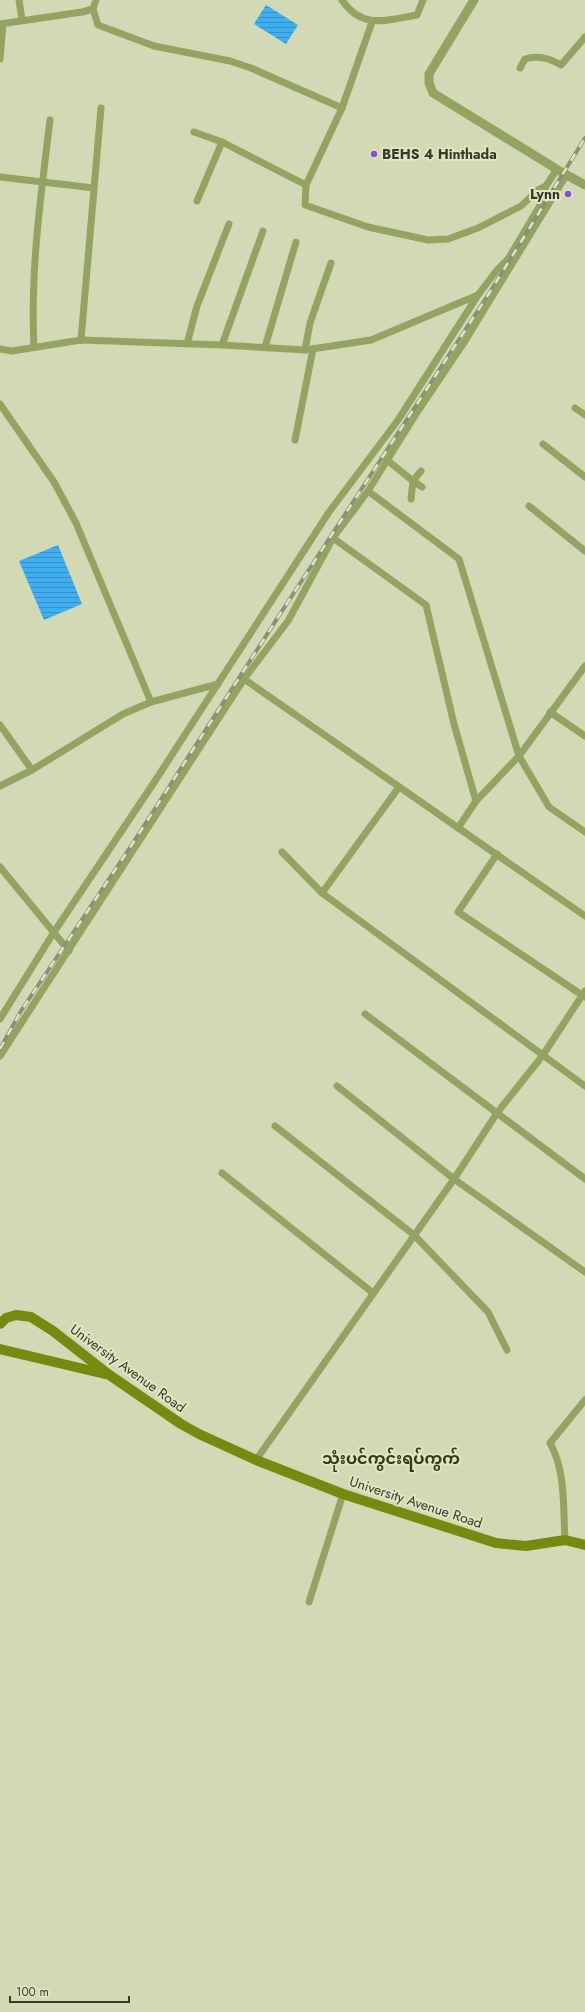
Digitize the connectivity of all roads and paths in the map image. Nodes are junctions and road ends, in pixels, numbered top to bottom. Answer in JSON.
{"nodes":[{"id":1,"x":19,"y":0,"type":"edge"},
{"id":2,"x":96,"y":0,"type":"edge"},
{"id":3,"x":342,"y":0,"type":"edge"},
{"id":4,"x":423,"y":0,"type":"edge"},
{"id":5,"x":474,"y":0,"type":"edge"},
{"id":6,"x":93,"y":9,"type":"junction"},
{"id":7,"x":22,"y":20,"type":"junction"},
{"id":8,"x":372,"y":22,"type":"junction"},
{"id":9,"x":1,"y":24,"type":"edge"},
{"id":10,"x":585,"y":37,"type":"edge"},
{"id":11,"x":0,"y":59,"type":"edge"},
{"id":12,"x":520,"y":68,"type":"dead end"},
{"id":13,"x":101,"y":108,"type":"dead end"},
{"id":14,"x":342,"y":108,"type":"junction"},
{"id":15,"x":50,"y":120,"type":"dead end"},
{"id":16,"x":194,"y":132,"type":"dead end"},
{"id":17,"x":222,"y":142,"type":"junction"},
{"id":18,"x":562,"y":172,"type":"junction"},
{"id":19,"x":0,"y":177,"type":"edge"},
{"id":20,"x":43,"y":182,"type":"junction"},
{"id":21,"x":306,"y":185,"type":"junction"},
{"id":22,"x":585,"y":185,"type":"edge"},
{"id":23,"x":546,"y":186,"type":"junction"},
{"id":24,"x":94,"y":188,"type":"junction"},
{"id":25,"x":197,"y":201,"type":"dead end"},
{"id":26,"x":229,"y":224,"type":"dead end"},
{"id":27,"x":263,"y":231,"type":"dead end"},
{"id":28,"x":296,"y":242,"type":"dead end"},
{"id":29,"x":331,"y":263,"type":"dead end"},
{"id":30,"x":478,"y":295,"type":"junction"},
{"id":31,"x":81,"y":340,"type":"junction"},
{"id":32,"x":187,"y":344,"type":"junction"},
{"id":33,"x":222,"y":344,"type":"junction"},
{"id":34,"x":34,"y":347,"type":"junction"},
{"id":35,"x":0,"y":348,"type":"edge"},
{"id":36,"x":265,"y":348,"type":"junction"},
{"id":37,"x":313,"y":349,"type":"junction"},
{"id":38,"x":305,"y":350,"type":"junction"},
{"id":39,"x":0,"y":404,"type":"edge"},
{"id":40,"x":575,"y":408,"type":"dead end"},
{"id":41,"x":585,"y":415,"type":"edge"},
{"id":42,"x":295,"y":440,"type":"dead end"},
{"id":43,"x":543,"y":444,"type":"dead end"},
{"id":44,"x":386,"y":460,"type":"junction"},
{"id":45,"x":422,"y":471,"type":"dead end"},
{"id":46,"x":585,"y":477,"type":"edge"},
{"id":47,"x":412,"y":482,"type":"junction"},
{"id":48,"x":422,"y":487,"type":"dead end"},
{"id":49,"x":368,"y":491,"type":"junction"},
{"id":50,"x":411,"y":499,"type":"dead end"},
{"id":51,"x":529,"y":506,"type":"dead end"},
{"id":52,"x":333,"y":538,"type":"junction"},
{"id":53,"x":585,"y":551,"type":"edge"},
{"id":54,"x":585,"y":666,"type":"edge"},
{"id":55,"x":244,"y":679,"type":"junction"},
{"id":56,"x":218,"y":684,"type":"junction"},
{"id":57,"x":151,"y":702,"type":"junction"},
{"id":58,"x":550,"y":712,"type":"junction"},
{"id":59,"x":0,"y":725,"type":"edge"},
{"id":60,"x":585,"y":736,"type":"edge"},
{"id":61,"x":519,"y":756,"type":"junction"},
{"id":62,"x":32,"y":770,"type":"junction"},
{"id":63,"x":0,"y":786,"type":"edge"},
{"id":64,"x":399,"y":787,"type":"junction"},
{"id":65,"x":476,"y":801,"type":"junction"},
{"id":66,"x":458,"y":828,"type":"junction"},
{"id":67,"x":585,"y":832,"type":"edge"},
{"id":68,"x":282,"y":852,"type":"dead end"},
{"id":69,"x":497,"y":854,"type":"junction"},
{"id":70,"x":0,"y":867,"type":"edge"},
{"id":71,"x":322,"y":893,"type":"junction"},
{"id":72,"x":585,"y":916,"type":"edge"},
{"id":73,"x":54,"y":932,"type":"junction"},
{"id":74,"x":69,"y":951,"type":"junction"},
{"id":75,"x":584,"y":994,"type":"edge"},
{"id":76,"x":365,"y":1014,"type":"dead end"},
{"id":77,"x":0,"y":1019,"type":"edge"},
{"id":78,"x":544,"y":1055,"type":"junction"},
{"id":79,"x":0,"y":1056,"type":"edge"},
{"id":80,"x":338,"y":1086,"type":"dead end"},
{"id":81,"x":585,"y":1086,"type":"edge"},
{"id":82,"x":497,"y":1113,"type":"junction"},
{"id":83,"x":275,"y":1126,"type":"dead end"},
{"id":84,"x":222,"y":1173,"type":"dead end"},
{"id":85,"x":454,"y":1179,"type":"junction"},
{"id":86,"x":585,"y":1179,"type":"edge"},
{"id":87,"x":414,"y":1235,"type":"junction"},
{"id":88,"x":585,"y":1272,"type":"edge"},
{"id":89,"x":373,"y":1294,"type":"junction"},
{"id":90,"x":0,"y":1324,"type":"edge"},
{"id":91,"x":0,"y":1349,"type":"edge"},
{"id":92,"x":507,"y":1350,"type":"dead end"},
{"id":93,"x":108,"y":1374,"type":"junction"},
{"id":94,"x":585,"y":1400,"type":"edge"},
{"id":95,"x":256,"y":1460,"type":"junction"},
{"id":96,"x":343,"y":1494,"type":"junction"},
{"id":97,"x":566,"y":1540,"type":"junction"},
{"id":98,"x":585,"y":1545,"type":"edge"},
{"id":99,"x":309,"y":1602,"type":"dead end"}],
"edges":[{"from":1,"to":7,"type":"street"},
{"from":2,"to":6,"type":"street"},
{"from":3,"to":8,"type":"street"},
{"from":4,"to":8,"type":"street"},
{"from":5,"to":18,"type":"street"},
{"from":6,"to":7,"type":"street"},
{"from":6,"to":14,"type":"street"},
{"from":7,"to":9,"type":"street"},
{"from":8,"to":14,"type":"street"},
{"from":9,"to":11,"type":"street"},
{"from":10,"to":12,"type":"street"},
{"from":13,"to":24,"type":"street"},
{"from":14,"to":21,"type":"street"},
{"from":15,"to":20,"type":"street"},
{"from":16,"to":17,"type":"street"},
{"from":17,"to":21,"type":"street"},
{"from":17,"to":25,"type":"street"},
{"from":18,"to":22,"type":"street"},
{"from":18,"to":23,"type":"street"},
{"from":18,"to":44,"type":"street"},
{"from":19,"to":20,"type":"street"},
{"from":20,"to":24,"type":"street"},
{"from":20,"to":34,"type":"street"},
{"from":21,"to":23,"type":"street"},
{"from":23,"to":30,"type":"street"},
{"from":24,"to":31,"type":"street"},
{"from":26,"to":32,"type":"street"},
{"from":27,"to":33,"type":"street"},
{"from":28,"to":36,"type":"street"},
{"from":29,"to":38,"type":"street"},
{"from":30,"to":37,"type":"street"},
{"from":30,"to":56,"type":"street"},
{"from":31,"to":32,"type":"street"},
{"from":31,"to":34,"type":"street"},
{"from":32,"to":33,"type":"street"},
{"from":33,"to":36,"type":"street"},
{"from":34,"to":35,"type":"street"},
{"from":36,"to":38,"type":"street"},
{"from":37,"to":38,"type":"street"},
{"from":37,"to":42,"type":"street"},
{"from":39,"to":57,"type":"street"},
{"from":40,"to":41,"type":"street"},
{"from":43,"to":46,"type":"street"},
{"from":44,"to":47,"type":"street"},
{"from":44,"to":49,"type":"street"},
{"from":45,"to":47,"type":"street"},
{"from":47,"to":48,"type":"street"},
{"from":47,"to":50,"type":"street"},
{"from":49,"to":52,"type":"street"},
{"from":49,"to":61,"type":"street"},
{"from":51,"to":53,"type":"street"},
{"from":52,"to":55,"type":"street"},
{"from":52,"to":65,"type":"street"},
{"from":54,"to":58,"type":"street"},
{"from":55,"to":64,"type":"street"},
{"from":55,"to":74,"type":"street"},
{"from":56,"to":57,"type":"street"},
{"from":56,"to":73,"type":"street"},
{"from":57,"to":62,"type":"street"},
{"from":58,"to":60,"type":"street"},
{"from":58,"to":61,"type":"street"},
{"from":59,"to":62,"type":"street"},
{"from":61,"to":65,"type":"street"},
{"from":61,"to":67,"type":"street"},
{"from":62,"to":63,"type":"street"},
{"from":64,"to":66,"type":"street"},
{"from":64,"to":71,"type":"street"},
{"from":65,"to":66,"type":"street"},
{"from":66,"to":69,"type":"street"},
{"from":68,"to":71,"type":"street"},
{"from":69,"to":72,"type":"street"},
{"from":69,"to":75,"type":"street"},
{"from":70,"to":73,"type":"street"},
{"from":71,"to":78,"type":"street"},
{"from":73,"to":74,"type":"street"},
{"from":73,"to":77,"type":"street"},
{"from":74,"to":79,"type":"street"},
{"from":75,"to":78,"type":"street"},
{"from":76,"to":82,"type":"street"},
{"from":78,"to":81,"type":"street"},
{"from":78,"to":82,"type":"street"},
{"from":80,"to":85,"type":"street"},
{"from":82,"to":85,"type":"street"},
{"from":82,"to":86,"type":"street"},
{"from":83,"to":87,"type":"street"},
{"from":84,"to":89,"type":"street"},
{"from":85,"to":87,"type":"street"},
{"from":85,"to":88,"type":"street"},
{"from":87,"to":89,"type":"street"},
{"from":87,"to":92,"type":"street"},
{"from":89,"to":95,"type":"street"},
{"from":90,"to":93,"type":"main road","name":"University Avenue Road"},
{"from":91,"to":93,"type":"main road"},
{"from":93,"to":95,"type":"main road","name":"University Avenue Road"},
{"from":94,"to":97,"type":"street"},
{"from":95,"to":96,"type":"main road","name":"University Avenue Road"},
{"from":96,"to":97,"type":"main road","name":"University Avenue Road"},
{"from":96,"to":99,"type":"street"},
{"from":97,"to":98,"type":"main road","name":"University Avenue Road"}]}
